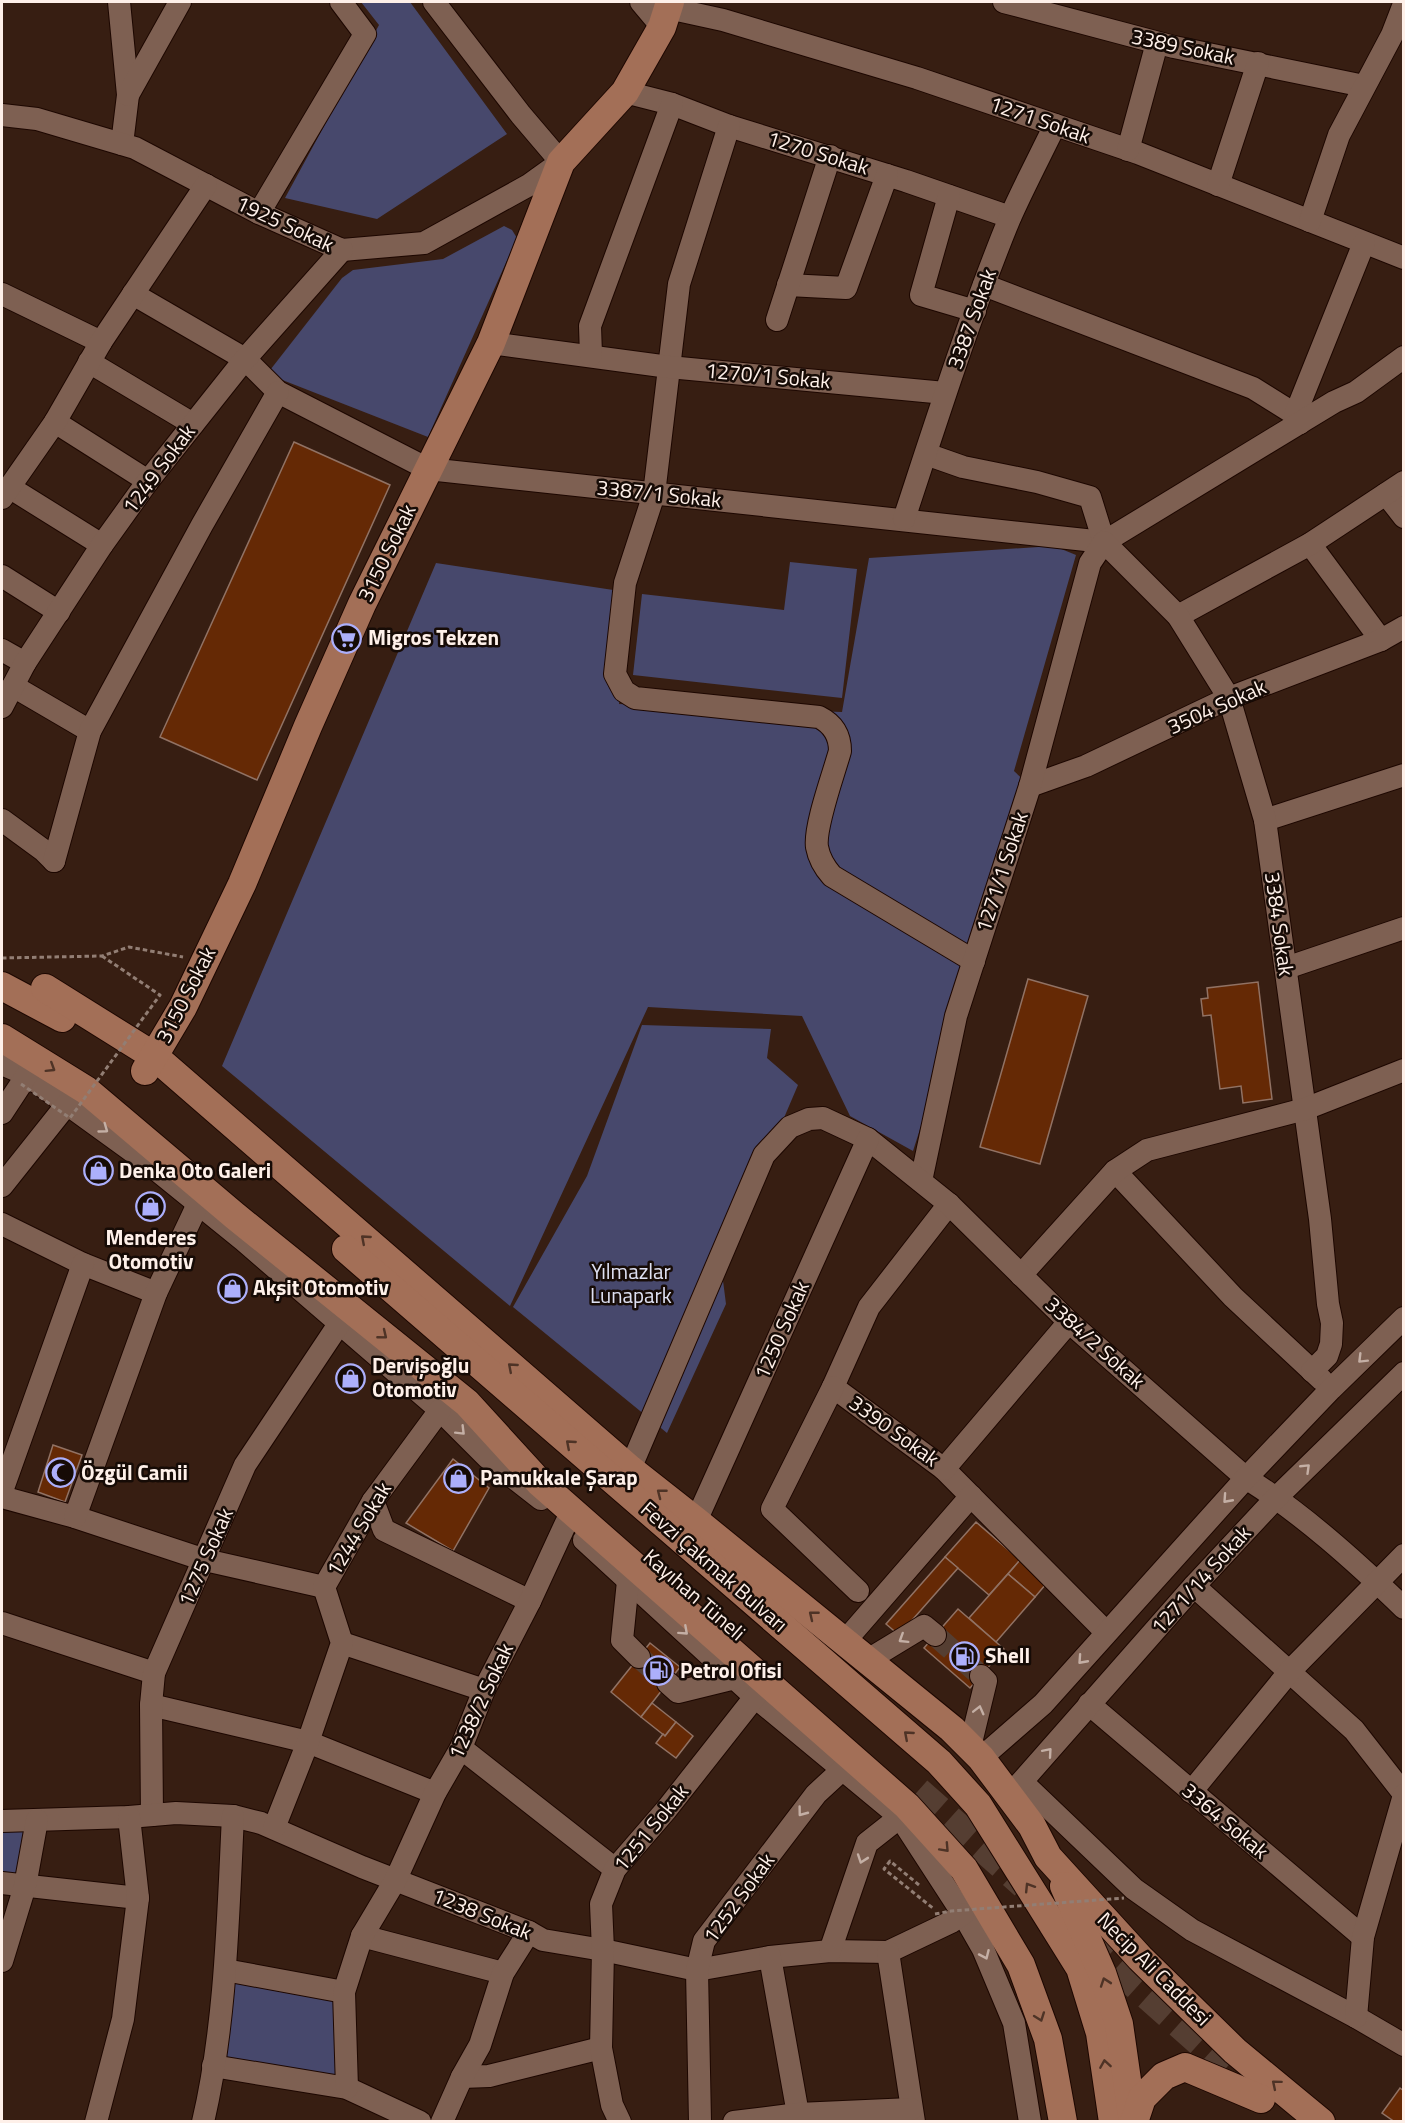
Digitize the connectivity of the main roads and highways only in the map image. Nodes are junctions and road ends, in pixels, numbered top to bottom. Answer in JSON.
{"nodes":[{"id":1,"x":667,"y":12,"type":"edge"},
{"id":2,"x":2,"y":965,"type":"edge"},
{"id":3,"x":2,"y":986,"type":"edge"},
{"id":4,"x":45,"y":988,"type":"junction"},
{"id":5,"x":71,"y":1022,"type":"junction"},
{"id":6,"x":2,"y":1038,"type":"edge"},
{"id":7,"x":150,"y":1064,"type":"junction"},
{"id":8,"x":454,"y":1407,"type":"junction"},
{"id":9,"x":918,"y":1791,"type":"tunnel mouth"},
{"id":10,"x":1048,"y":1857,"type":"junction"},
{"id":11,"x":1227,"y":2067,"type":"tunnel mouth"},
{"id":12,"x":1261,"y":2098,"type":"junction"},
{"id":13,"x":1063,"y":2121,"type":"edge"},
{"id":14,"x":1113,"y":2121,"type":"edge"},
{"id":15,"x":1134,"y":2121,"type":"edge"},
{"id":16,"x":1291,"y":2121,"type":"edge"},
{"id":17,"x":1321,"y":2121,"type":"edge"}],
"edges":[{"from":1,"to":7,"type":"main road","name":"3150 Sokak"},
{"from":2,"to":4,"type":"main road"},
{"from":3,"to":5,"type":"main road","name":"Fevzi Çakmak Bulvarı"},
{"from":4,"to":5,"type":"main road"},
{"from":4,"to":7,"type":"main road"},
{"from":5,"to":7,"type":"main road","name":"Fevzi Çakmak Bulvarı"},
{"from":6,"to":8,"type":"main road","one_way":true},
{"from":10,"to":7,"type":"main road","name":"Necip Ali Caddesi","one_way":true},
{"from":14,"to":7,"type":"main road","name":"Fevzi Çakmak Bulvarı","one_way":true},
{"from":8,"to":9,"type":"main road","name":"Kayıhan Tüneli"},
{"from":8,"to":13,"type":"main road","one_way":true},
{"from":15,"to":10,"type":"main road","one_way":true},
{"from":17,"to":10,"type":"main road","name":"Necip Ali Caddesi","one_way":true},
{"from":11,"to":12,"type":"main road"},
{"from":12,"to":15,"type":"main road"},
{"from":12,"to":16,"type":"main road"}]}
